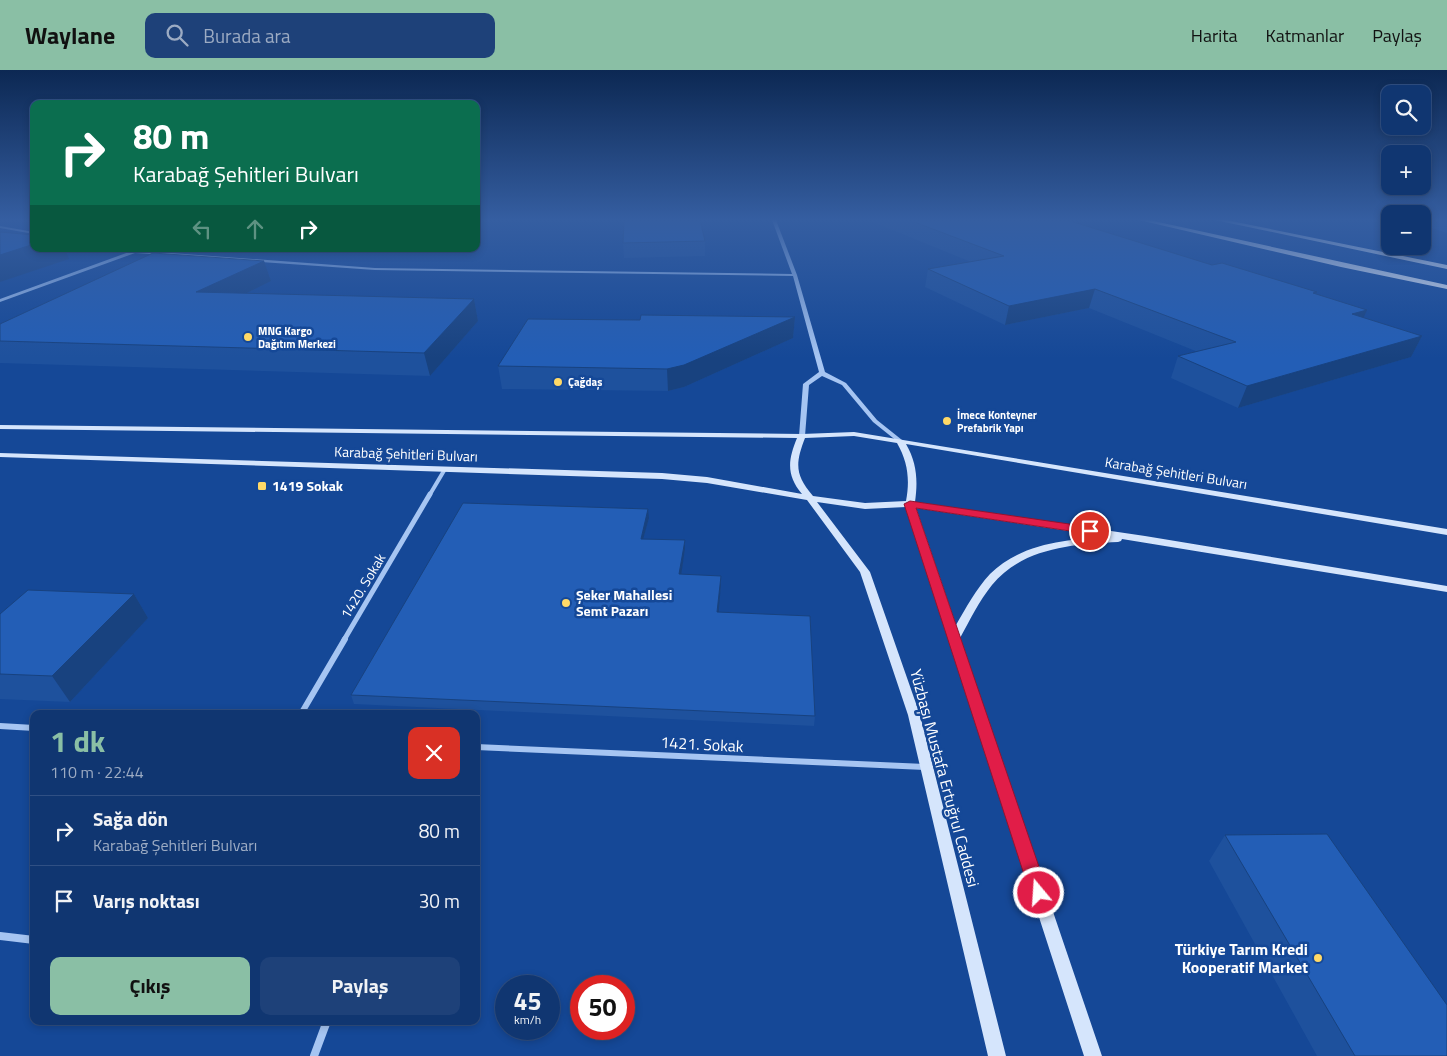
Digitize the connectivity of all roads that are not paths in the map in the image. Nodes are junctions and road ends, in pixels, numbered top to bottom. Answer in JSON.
{"nodes":[{"id":1,"x":96,"y":266,"type":"edge"},
{"id":2,"x":333,"y":266,"type":"edge"},
{"id":3,"x":792,"y":266,"type":"edge"},
{"id":4,"x":1346,"y":266,"type":"edge"},
{"id":5,"x":795,"y":275,"type":"junction"},
{"id":6,"x":1447,"y":287,"type":"edge"},
{"id":7,"x":0,"y":301,"type":"edge"},
{"id":8,"x":822,"y":373,"type":"junction"},
{"id":9,"x":0,"y":426,"type":"edge"},
{"id":10,"x":802,"y":436,"type":"junction"},
{"id":11,"x":900,"y":441,"type":"junction"},
{"id":12,"x":0,"y":455,"type":"edge"},
{"id":13,"x":445,"y":469,"type":"junction"},
{"id":14,"x":810,"y":498,"type":"junction"},
{"id":15,"x":910,"y":504,"type":"junction"},
{"id":16,"x":1447,"y":532,"type":"edge"},
{"id":17,"x":1145,"y":539,"type":"junction"},
{"id":18,"x":1447,"y":589,"type":"edge"},
{"id":19,"x":954,"y":638,"type":"junction"},
{"id":20,"x":303,"y":710,"type":"edge"},
{"id":21,"x":0,"y":726,"type":"edge"},
{"id":22,"x":30,"y":728,"type":"edge"},
{"id":23,"x":480,"y":748,"type":"edge"},
{"id":24,"x":927,"y":767,"type":"junction"},
{"id":25,"x":0,"y":936,"type":"edge"},
{"id":26,"x":30,"y":940,"type":"edge"},
{"id":27,"x":326,"y":1025,"type":"edge"},
{"id":28,"x":314,"y":1056,"type":"edge"},
{"id":29,"x":997,"y":1056,"type":"edge"},
{"id":30,"x":1093,"y":1056,"type":"edge"}],
"edges":[{"from":1,"to":7,"type":"street"},
{"from":2,"to":5,"type":"street"},
{"from":3,"to":5,"type":"street"},
{"from":4,"to":6,"type":"highway"},
{"from":5,"to":8,"type":"street"},
{"from":8,"to":10,"type":"street"},
{"from":8,"to":11,"type":"street"},
{"from":9,"to":10,"type":"main road","name":"Karabağ Şehitleri Bulvarı"},
{"from":10,"to":11,"type":"main road","name":"Karabağ Şehitleri Bulvarı"},
{"from":10,"to":14,"type":"main road"},
{"from":11,"to":15,"type":"main road"},
{"from":11,"to":16,"type":"main road","name":"Karabağ Şehitleri Bulvarı"},
{"from":12,"to":13,"type":"main road","name":"Karabağ Şehitleri Bulvarı"},
{"from":13,"to":14,"type":"main road","name":"Karabağ Şehitleri Bulvarı"},
{"from":13,"to":20,"type":"street","name":"1420. Sokak"},
{"from":14,"to":15,"type":"main road","name":"Karabağ Şehitleri Bulvarı"},
{"from":14,"to":24,"type":"main road","name":"Yüzbaşı Mustafa Ertuğrul Caddesi"},
{"from":15,"to":17,"type":"main road","name":"Karabağ Şehitleri Bulvarı"},
{"from":15,"to":19,"type":"main road"},
{"from":17,"to":18,"type":"main road","name":"Karabağ Şehitleri Bulvarı"},
{"from":17,"to":19,"type":"main road"},
{"from":19,"to":30,"type":"main road"},
{"from":21,"to":22,"type":"street"},
{"from":23,"to":24,"type":"street","name":"1421. Sokak"},
{"from":24,"to":29,"type":"main road","name":"Yüzbaşı Mustafa Ertuğrul Caddesi"},
{"from":25,"to":26,"type":"street"},
{"from":27,"to":28,"type":"street"}]}
